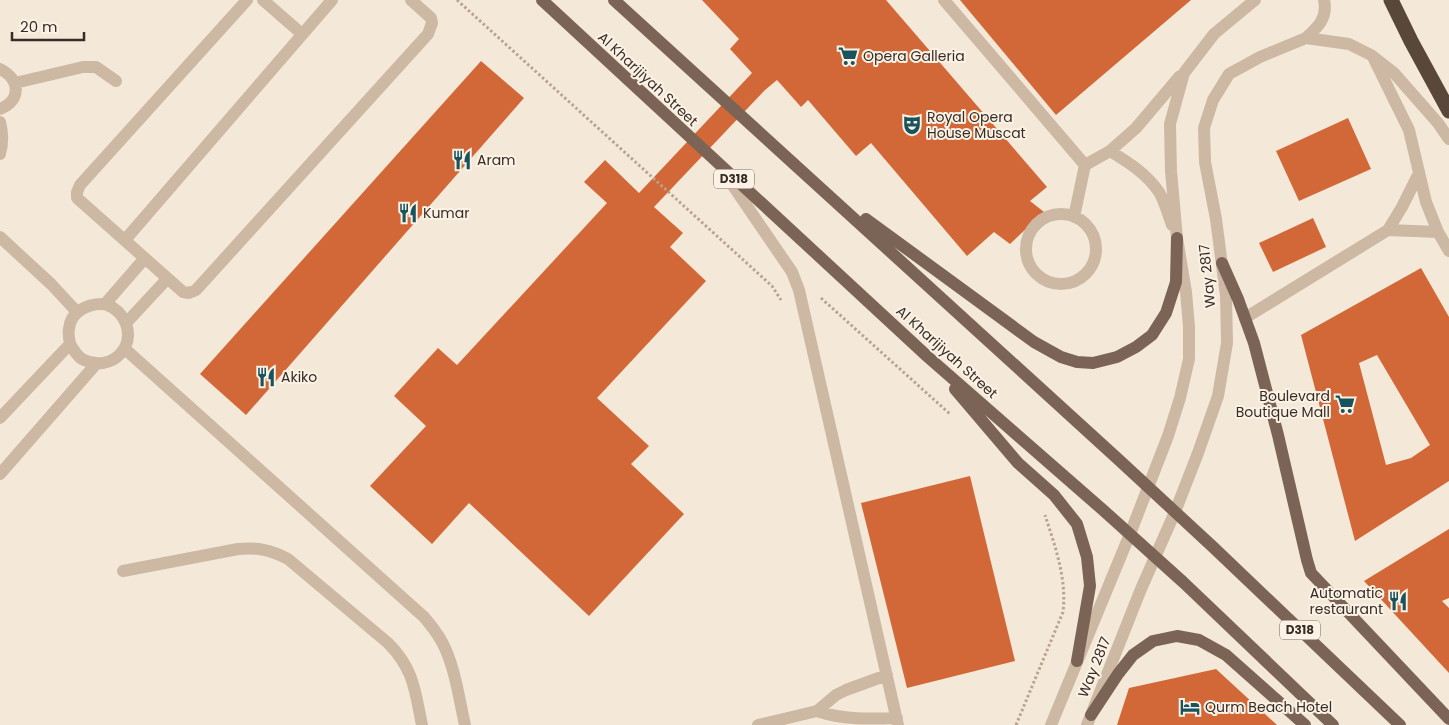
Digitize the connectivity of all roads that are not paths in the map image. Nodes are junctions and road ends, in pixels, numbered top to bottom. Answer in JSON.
{"nodes":[{"id":1,"x":247,"y":0,"type":"edge"},
{"id":2,"x":263,"y":0,"type":"edge"},
{"id":3,"x":332,"y":0,"type":"edge"},
{"id":4,"x":411,"y":0,"type":"edge"},
{"id":5,"x":542,"y":0,"type":"edge"},
{"id":6,"x":614,"y":0,"type":"edge"},
{"id":7,"x":944,"y":0,"type":"edge"},
{"id":8,"x":1255,"y":0,"type":"edge"},
{"id":9,"x":1324,"y":0,"type":"edge"},
{"id":10,"x":1390,"y":0,"type":"edge"},
{"id":11,"x":302,"y":34,"type":"junction"},
{"id":12,"x":1306,"y":38,"type":"junction"},
{"id":13,"x":1371,"y":55,"type":"junction"},
{"id":14,"x":0,"y":69,"type":"edge"},
{"id":15,"x":1184,"y":73,"type":"junction"},
{"id":16,"x":116,"y":81,"type":"dead end"},
{"id":17,"x":15,"y":84,"type":"junction"},
{"id":18,"x":0,"y":109,"type":"edge"},
{"id":19,"x":1449,"y":111,"type":"edge"},
{"id":20,"x":0,"y":122,"type":"edge"},
{"id":21,"x":1449,"y":138,"type":"edge"},
{"id":22,"x":1110,"y":151,"type":"junction"},
{"id":23,"x":0,"y":154,"type":"edge"},
{"id":24,"x":718,"y":164,"type":"junction"},
{"id":25,"x":1085,"y":165,"type":"junction"},
{"id":26,"x":1419,"y":173,"type":"junction"},
{"id":27,"x":813,"y":181,"type":"junction"},
{"id":28,"x":1074,"y":217,"type":"junction"},
{"id":29,"x":1388,"y":230,"type":"junction"},
{"id":30,"x":1438,"y":232,"type":"junction"},
{"id":31,"x":0,"y":238,"type":"edge"},
{"id":32,"x":1177,"y":238,"type":"junction"},
{"id":33,"x":125,"y":240,"type":"junction"},
{"id":34,"x":1449,"y":251,"type":"edge"},
{"id":35,"x":145,"y":258,"type":"junction"},
{"id":36,"x":1222,"y":263,"type":"junction"},
{"id":37,"x":167,"y":279,"type":"junction"},
{"id":38,"x":105,"y":304,"type":"junction"},
{"id":39,"x":77,"y":312,"type":"junction"},
{"id":40,"x":1245,"y":318,"type":"junction"},
{"id":41,"x":127,"y":322,"type":"junction"},
{"id":42,"x":70,"y":344,"type":"junction"},
{"id":43,"x":125,"y":349,"type":"junction"},
{"id":44,"x":928,"y":356,"type":"junction"},
{"id":45,"x":96,"y":364,"type":"junction"},
{"id":46,"x":0,"y":418,"type":"edge"},
{"id":47,"x":0,"y":474,"type":"edge"},
{"id":48,"x":1148,"y":487,"type":"junction"},
{"id":49,"x":1175,"y":512,"type":"junction"},
{"id":50,"x":1130,"y":534,"type":"junction"},
{"id":51,"x":1155,"y":557,"type":"junction"},
{"id":52,"x":123,"y":571,"type":"dead end"},
{"id":53,"x":1078,"y":661,"type":"junction"},
{"id":54,"x":887,"y":676,"type":"junction"},
{"id":55,"x":817,"y":711,"type":"junction"},
{"id":56,"x":1449,"y":719,"type":"edge"},
{"id":57,"x":1089,"y":720,"type":"edge"},
{"id":58,"x":898,"y":722,"type":"edge"},
{"id":59,"x":422,"y":725,"type":"edge"},
{"id":60,"x":465,"y":725,"type":"edge"},
{"id":61,"x":758,"y":725,"type":"edge"},
{"id":62,"x":1051,"y":725,"type":"edge"},
{"id":63,"x":1305,"y":725,"type":"edge"},
{"id":64,"x":1333,"y":725,"type":"edge"},
{"id":65,"x":1400,"y":725,"type":"edge"}],
"edges":[{"from":1,"to":33,"type":"street"},
{"from":2,"to":11,"type":"street"},
{"from":3,"to":11,"type":"street"},
{"from":4,"to":37,"type":"street"},
{"from":5,"to":24,"type":"main road","name":"Al Kharijiyah Street","number":"D318"},
{"from":6,"to":27,"type":"main road","number":"D318"},
{"from":7,"to":25,"type":"street"},
{"from":8,"to":15,"type":"street","name":"Way 2817"},
{"from":9,"to":12,"type":"street"},
{"from":10,"to":19,"type":"highway"},
{"from":11,"to":33,"type":"street"},
{"from":12,"to":13,"type":"street"},
{"from":12,"to":36,"type":"street","name":"Way 2817"},
{"from":13,"to":21,"type":"street"},
{"from":13,"to":26,"type":"street"},
{"from":14,"to":17,"type":"street"},
{"from":15,"to":22,"type":"street"},
{"from":15,"to":32,"type":"street","name":"Way 2817"},
{"from":16,"to":17,"type":"street"},
{"from":17,"to":18,"type":"street"},
{"from":20,"to":23,"type":"street"},
{"from":22,"to":25,"type":"street"},
{"from":22,"to":32,"type":"street"},
{"from":24,"to":44,"type":"main road","name":"Al Kharijiyah Street","number":"D318"},
{"from":24,"to":54,"type":"street"},
{"from":25,"to":28,"type":"street"},
{"from":26,"to":29,"type":"street"},
{"from":26,"to":30,"type":"street"},
{"from":27,"to":32,"type":"main road"},
{"from":27,"to":48,"type":"main road","number":"D318"},
{"from":28,"to":28,"type":"street"},
{"from":29,"to":30,"type":"street"},
{"from":29,"to":40,"type":"street"},
{"from":30,"to":34,"type":"street"},
{"from":31,"to":39,"type":"street"},
{"from":32,"to":48,"type":"street","name":"Way 2817"},
{"from":33,"to":35,"type":"street"},
{"from":35,"to":37,"type":"street"},
{"from":35,"to":38,"type":"street"},
{"from":36,"to":40,"type":"main road"},
{"from":36,"to":49,"type":"street","name":"Way 2817"},
{"from":37,"to":41,"type":"street"},
{"from":38,"to":39,"type":"street"},
{"from":38,"to":41,"type":"street"},
{"from":39,"to":42,"type":"street"},
{"from":40,"to":56,"type":"main road"},
{"from":41,"to":43,"type":"street"},
{"from":42,"to":45,"type":"street"},
{"from":42,"to":46,"type":"street"},
{"from":43,"to":45,"type":"street"},
{"from":43,"to":60,"type":"street"},
{"from":44,"to":50,"type":"main road","name":"Al Kharijiyah Street","number":"D318"},
{"from":44,"to":53,"type":"main road"},
{"from":45,"to":47,"type":"street"},
{"from":48,"to":49,"type":"main road","number":"D318"},
{"from":48,"to":50,"type":"street","name":"Way 2817"},
{"from":49,"to":51,"type":"street","name":"Way 2817"},
{"from":49,"to":65,"type":"main road","number":"D318"},
{"from":50,"to":51,"type":"main road","name":"Al Kharijiyah Street","number":"D318"},
{"from":50,"to":53,"type":"street","name":"Way 2817"},
{"from":51,"to":57,"type":"street","name":"Way 2817"},
{"from":51,"to":64,"type":"main road","name":"Al Kharijiyah Street","number":"D318"},
{"from":52,"to":59,"type":"street"},
{"from":53,"to":62,"type":"street","name":"Way 2817"},
{"from":54,"to":55,"type":"street"},
{"from":54,"to":58,"type":"street"},
{"from":55,"to":58,"type":"street"},
{"from":55,"to":61,"type":"street"},
{"from":57,"to":63,"type":"main road"}]}
